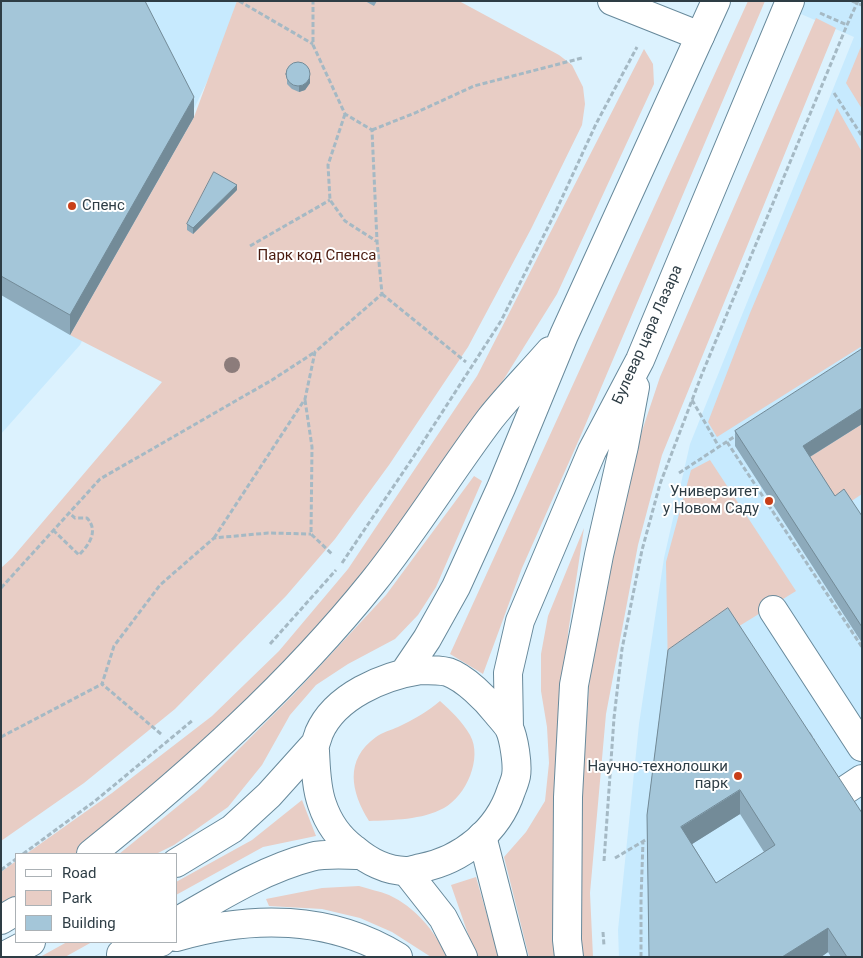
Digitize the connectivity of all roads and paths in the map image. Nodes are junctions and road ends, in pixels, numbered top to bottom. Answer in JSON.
{"nodes":[{"id":1,"x":239,"y":1,"type":"edge"},
{"id":2,"x":313,"y":1,"type":"edge"},
{"id":3,"x":612,"y":1,"type":"edge"},
{"id":4,"x":716,"y":1,"type":"edge"},
{"id":5,"x":790,"y":1,"type":"edge"},
{"id":6,"x":852,"y":1,"type":"edge"},
{"id":7,"x":859,"y":3,"type":"edge"},
{"id":8,"x":652,"y":18,"type":"junction"},
{"id":9,"x":700,"y":36,"type":"junction"},
{"id":10,"x":314,"y":45,"type":"junction"},
{"id":11,"x":582,"y":58,"type":"dead end"},
{"id":12,"x":834,"y":93,"type":"dead end"},
{"id":13,"x":345,"y":114,"type":"junction"},
{"id":14,"x":372,"y":130,"type":"junction"},
{"id":15,"x":862,"y":136,"type":"edge"},
{"id":16,"x":330,"y":200,"type":"junction"},
{"id":17,"x":377,"y":242,"type":"junction"},
{"id":18,"x":250,"y":246,"type":"dead end"},
{"id":19,"x":382,"y":294,"type":"junction"},
{"id":20,"x":564,"y":335,"type":"junction"},
{"id":21,"x":314,"y":352,"type":"junction"},
{"id":22,"x":640,"y":360,"type":"junction"},
{"id":23,"x":466,"y":362,"type":"dead end"},
{"id":24,"x":305,"y":399,"type":"junction"},
{"id":25,"x":692,"y":400,"type":"junction"},
{"id":26,"x":743,"y":432,"type":"edge"},
{"id":27,"x":727,"y":442,"type":"junction"},
{"id":28,"x":720,"y":447,"type":"junction"},
{"id":29,"x":679,"y":473,"type":"dead end"},
{"id":30,"x":69,"y":513,"type":"junction"},
{"id":31,"x":53,"y":530,"type":"junction"},
{"id":32,"x":311,"y":534,"type":"junction"},
{"id":33,"x":214,"y":538,"type":"junction"},
{"id":34,"x":332,"y":554,"type":"dead end"},
{"id":35,"x":1,"y":588,"type":"edge"},
{"id":36,"x":773,"y":610,"type":"dead end"},
{"id":37,"x":862,"y":647,"type":"edge"},
{"id":38,"x":265,"y":650,"type":"dead end"},
{"id":39,"x":404,"y":673,"type":"junction"},
{"id":40,"x":102,"y":684,"type":"junction"},
{"id":41,"x":195,"y":718,"type":"dead end"},
{"id":42,"x":509,"y":728,"type":"junction"},
{"id":43,"x":160,"y":734,"type":"dead end"},
{"id":44,"x":1,"y":737,"type":"edge"},
{"id":45,"x":314,"y":745,"type":"junction"},
{"id":46,"x":862,"y":747,"type":"edge"},
{"id":47,"x":862,"y":779,"type":"edge"},
{"id":48,"x":835,"y":796,"type":"edge"},
{"id":49,"x":482,"y":836,"type":"junction"},
{"id":50,"x":24,"y":853,"type":"edge"},
{"id":51,"x":92,"y":853,"type":"edge"},
{"id":52,"x":361,"y":855,"type":"junction"},
{"id":53,"x":615,"y":858,"type":"dead end"},
{"id":54,"x":15,"y":860,"type":"edge"},
{"id":55,"x":178,"y":862,"type":"edge"},
{"id":56,"x":603,"y":865,"type":"dead end"},
{"id":57,"x":1,"y":870,"type":"edge"},
{"id":58,"x":406,"y":871,"type":"junction"},
{"id":59,"x":15,"y":912,"type":"edge"},
{"id":60,"x":1,"y":920,"type":"edge"},
{"id":61,"x":178,"y":921,"type":"edge"},
{"id":62,"x":603,"y":930,"type":"dead end"},
{"id":63,"x":178,"y":936,"type":"edge"},
{"id":64,"x":29,"y":943,"type":"edge"},
{"id":65,"x":157,"y":943,"type":"edge"},
{"id":66,"x":604,"y":948,"type":"dead end"},
{"id":67,"x":126,"y":951,"type":"edge"},
{"id":68,"x":2,"y":957,"type":"edge"},
{"id":69,"x":398,"y":957,"type":"edge"},
{"id":70,"x":463,"y":957,"type":"edge"},
{"id":71,"x":513,"y":957,"type":"edge"},
{"id":72,"x":569,"y":957,"type":"edge"},
{"id":73,"x":641,"y":957,"type":"edge"}],
"edges":[{"from":1,"to":10,"type":"path"},
{"from":2,"to":10,"type":"path"},
{"from":3,"to":8,"type":"main road"},
{"from":4,"to":9,"type":"main road"},
{"from":5,"to":22,"type":"main road","name":"Булевар цара Лазара"},
{"from":6,"to":7,"type":"path"},
{"from":7,"to":25,"type":"path"},
{"from":8,"to":9,"type":"main road"},
{"from":8,"to":38,"type":"path"},
{"from":9,"to":20,"type":"main road"},
{"from":10,"to":13,"type":"path"},
{"from":11,"to":14,"type":"path"},
{"from":12,"to":15,"type":"path"},
{"from":13,"to":14,"type":"path"},
{"from":13,"to":16,"type":"path"},
{"from":14,"to":17,"type":"path"},
{"from":16,"to":17,"type":"path"},
{"from":16,"to":18,"type":"path"},
{"from":17,"to":19,"type":"path"},
{"from":19,"to":21,"type":"path"},
{"from":19,"to":23,"type":"path"},
{"from":20,"to":39,"type":"main road"},
{"from":20,"to":51,"type":"main road"},
{"from":21,"to":24,"type":"path"},
{"from":21,"to":30,"type":"path"},
{"from":22,"to":42,"type":"main road","name":"Булевар цара Лазара"},
{"from":22,"to":72,"type":"main road"},
{"from":24,"to":32,"type":"path"},
{"from":24,"to":33,"type":"path"},
{"from":25,"to":28,"type":"path"},
{"from":25,"to":56,"type":"path"},
{"from":26,"to":27,"type":"path"},
{"from":27,"to":28,"type":"path"},
{"from":27,"to":37,"type":"path"},
{"from":28,"to":29,"type":"path"},
{"from":30,"to":31,"type":"path"},
{"from":30,"to":31,"type":"path"},
{"from":31,"to":35,"type":"path"},
{"from":32,"to":33,"type":"path"},
{"from":32,"to":34,"type":"path"},
{"from":33,"to":40,"type":"path"},
{"from":36,"to":46,"type":"main road"},
{"from":39,"to":42,"type":"main road"},
{"from":39,"to":45,"type":"main road"},
{"from":40,"to":43,"type":"path"},
{"from":40,"to":44,"type":"path"},
{"from":41,"to":50,"type":"path"},
{"from":42,"to":49,"type":"main road"},
{"from":45,"to":52,"type":"main road"},
{"from":45,"to":55,"type":"main road"},
{"from":47,"to":48,"type":"main road"},
{"from":49,"to":58,"type":"main road"},
{"from":49,"to":71,"type":"main road"},
{"from":52,"to":58,"type":"main road"},
{"from":52,"to":61,"type":"main road"},
{"from":53,"to":73,"type":"path"},
{"from":54,"to":57,"type":"path"},
{"from":58,"to":70,"type":"main road"},
{"from":59,"to":60,"type":"main road"},
{"from":62,"to":66,"type":"path"},
{"from":63,"to":69,"type":"main road"},
{"from":64,"to":68,"type":"main road"},
{"from":65,"to":67,"type":"main road"}]}
